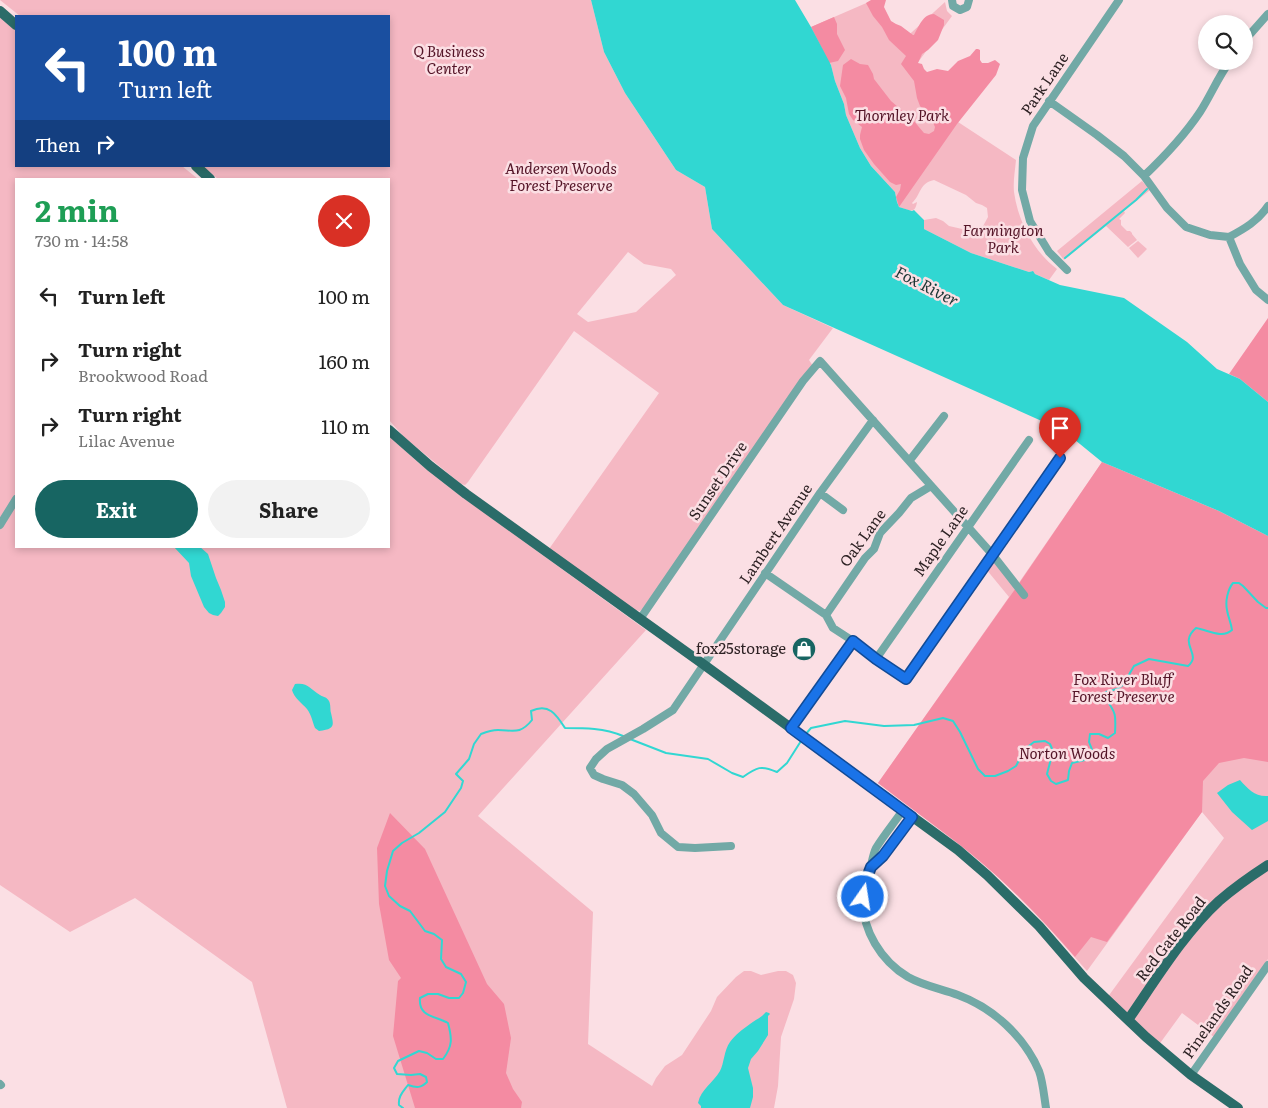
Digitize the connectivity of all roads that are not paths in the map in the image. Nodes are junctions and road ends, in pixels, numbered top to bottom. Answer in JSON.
{"nodes":[{"id":1,"x":952,"y":0,"type":"edge"},
{"id":2,"x":969,"y":0,"type":"edge"},
{"id":3,"x":1119,"y":0,"type":"edge"},
{"id":4,"x":0,"y":11,"type":"edge"},
{"id":5,"x":1268,"y":14,"type":"edge"},
{"id":6,"x":15,"y":24,"type":"edge"},
{"id":7,"x":1253,"y":31,"type":"edge"},
{"id":8,"x":1224,"y":70,"type":"edge"},
{"id":9,"x":1049,"y":102,"type":"junction"},
{"id":10,"x":197,"y":167,"type":"edge"},
{"id":11,"x":1144,"y":176,"type":"junction"},
{"id":12,"x":209,"y":178,"type":"edge"},
{"id":13,"x":1268,"y":206,"type":"edge"},
{"id":14,"x":1229,"y":237,"type":"junction"},
{"id":15,"x":1067,"y":270,"type":"dead end"},
{"id":16,"x":1268,"y":300,"type":"edge"},
{"id":17,"x":944,"y":416,"type":"dead end"},
{"id":18,"x":873,"y":420,"type":"junction"},
{"id":19,"x":390,"y":431,"type":"edge"},
{"id":20,"x":1029,"y":440,"type":"dead end"},
{"id":21,"x":1060,"y":458,"type":"dead end"},
{"id":22,"x":910,"y":460,"type":"junction"},
{"id":23,"x":932,"y":486,"type":"junction"},
{"id":24,"x":820,"y":493,"type":"junction"},
{"id":25,"x":15,"y":501,"type":"edge"},
{"id":26,"x":843,"y":510,"type":"dead end"},
{"id":27,"x":0,"y":524,"type":"edge"},
{"id":28,"x":968,"y":527,"type":"junction"},
{"id":29,"x":992,"y":554,"type":"junction"},
{"id":30,"x":765,"y":573,"type":"junction"},
{"id":31,"x":1024,"y":595,"type":"dead end"},
{"id":32,"x":826,"y":615,"type":"junction"},
{"id":33,"x":640,"y":619,"type":"junction"},
{"id":34,"x":853,"y":641,"type":"junction"},
{"id":35,"x":876,"y":659,"type":"junction"},
{"id":36,"x":703,"y":664,"type":"junction"},
{"id":37,"x":794,"y":730,"type":"junction"},
{"id":38,"x":903,"y":810,"type":"junction"},
{"id":39,"x":912,"y":817,"type":"junction"},
{"id":40,"x":731,"y":846,"type":"dead end"},
{"id":41,"x":1268,"y":865,"type":"edge"},
{"id":42,"x":871,"y":867,"type":"junction"},
{"id":43,"x":1268,"y":965,"type":"edge"},
{"id":44,"x":1128,"y":1020,"type":"junction"},
{"id":45,"x":1191,"y":1074,"type":"junction"},
{"id":46,"x":1046,"y":1108,"type":"edge"},
{"id":47,"x":1238,"y":1108,"type":"edge"}],
"edges":[{"from":1,"to":2,"type":"street"},
{"from":3,"to":9,"type":"street","name":"Park Lane"},
{"from":4,"to":6,"type":"main road"},
{"from":5,"to":7,"type":"street"},
{"from":8,"to":11,"type":"street"},
{"from":9,"to":11,"type":"street"},
{"from":9,"to":15,"type":"street","name":"Park Lane"},
{"from":10,"to":12,"type":"main road"},
{"from":11,"to":14,"type":"street"},
{"from":13,"to":14,"type":"street"},
{"from":14,"to":16,"type":"street"},
{"from":17,"to":22,"type":"street"},
{"from":18,"to":22,"type":"street"},
{"from":18,"to":24,"type":"street","name":"Lambert Avenue"},
{"from":18,"to":33,"type":"street","name":"Sunset Drive"},
{"from":19,"to":33,"type":"main road"},
{"from":20,"to":28,"type":"street","name":"Maple Lane"},
{"from":21,"to":29,"type":"street"},
{"from":22,"to":23,"type":"street"},
{"from":23,"to":28,"type":"street"},
{"from":23,"to":32,"type":"street","name":"Oak Lane"},
{"from":24,"to":26,"type":"street"},
{"from":24,"to":30,"type":"street","name":"Lambert Avenue"},
{"from":25,"to":27,"type":"street"},
{"from":28,"to":29,"type":"street"},
{"from":28,"to":35,"type":"street","name":"Maple Lane"},
{"from":29,"to":31,"type":"street"},
{"from":29,"to":35,"type":"street"},
{"from":30,"to":32,"type":"street"},
{"from":30,"to":36,"type":"street","name":"Lambert Avenue"},
{"from":32,"to":34,"type":"street"},
{"from":33,"to":36,"type":"main road"},
{"from":34,"to":35,"type":"street"},
{"from":34,"to":37,"type":"street"},
{"from":36,"to":37,"type":"main road"},
{"from":36,"to":40,"type":"street","name":"Lambert Avenue"},
{"from":37,"to":38,"type":"main road"},
{"from":38,"to":39,"type":"main road"},
{"from":38,"to":42,"type":"street"},
{"from":39,"to":42,"type":"street"},
{"from":39,"to":44,"type":"main road"},
{"from":41,"to":44,"type":"main road","name":"Red Gate Road"},
{"from":42,"to":46,"type":"street"},
{"from":43,"to":45,"type":"street","name":"Pinelands Road"},
{"from":44,"to":45,"type":"main road"},
{"from":45,"to":47,"type":"main road"}]}
